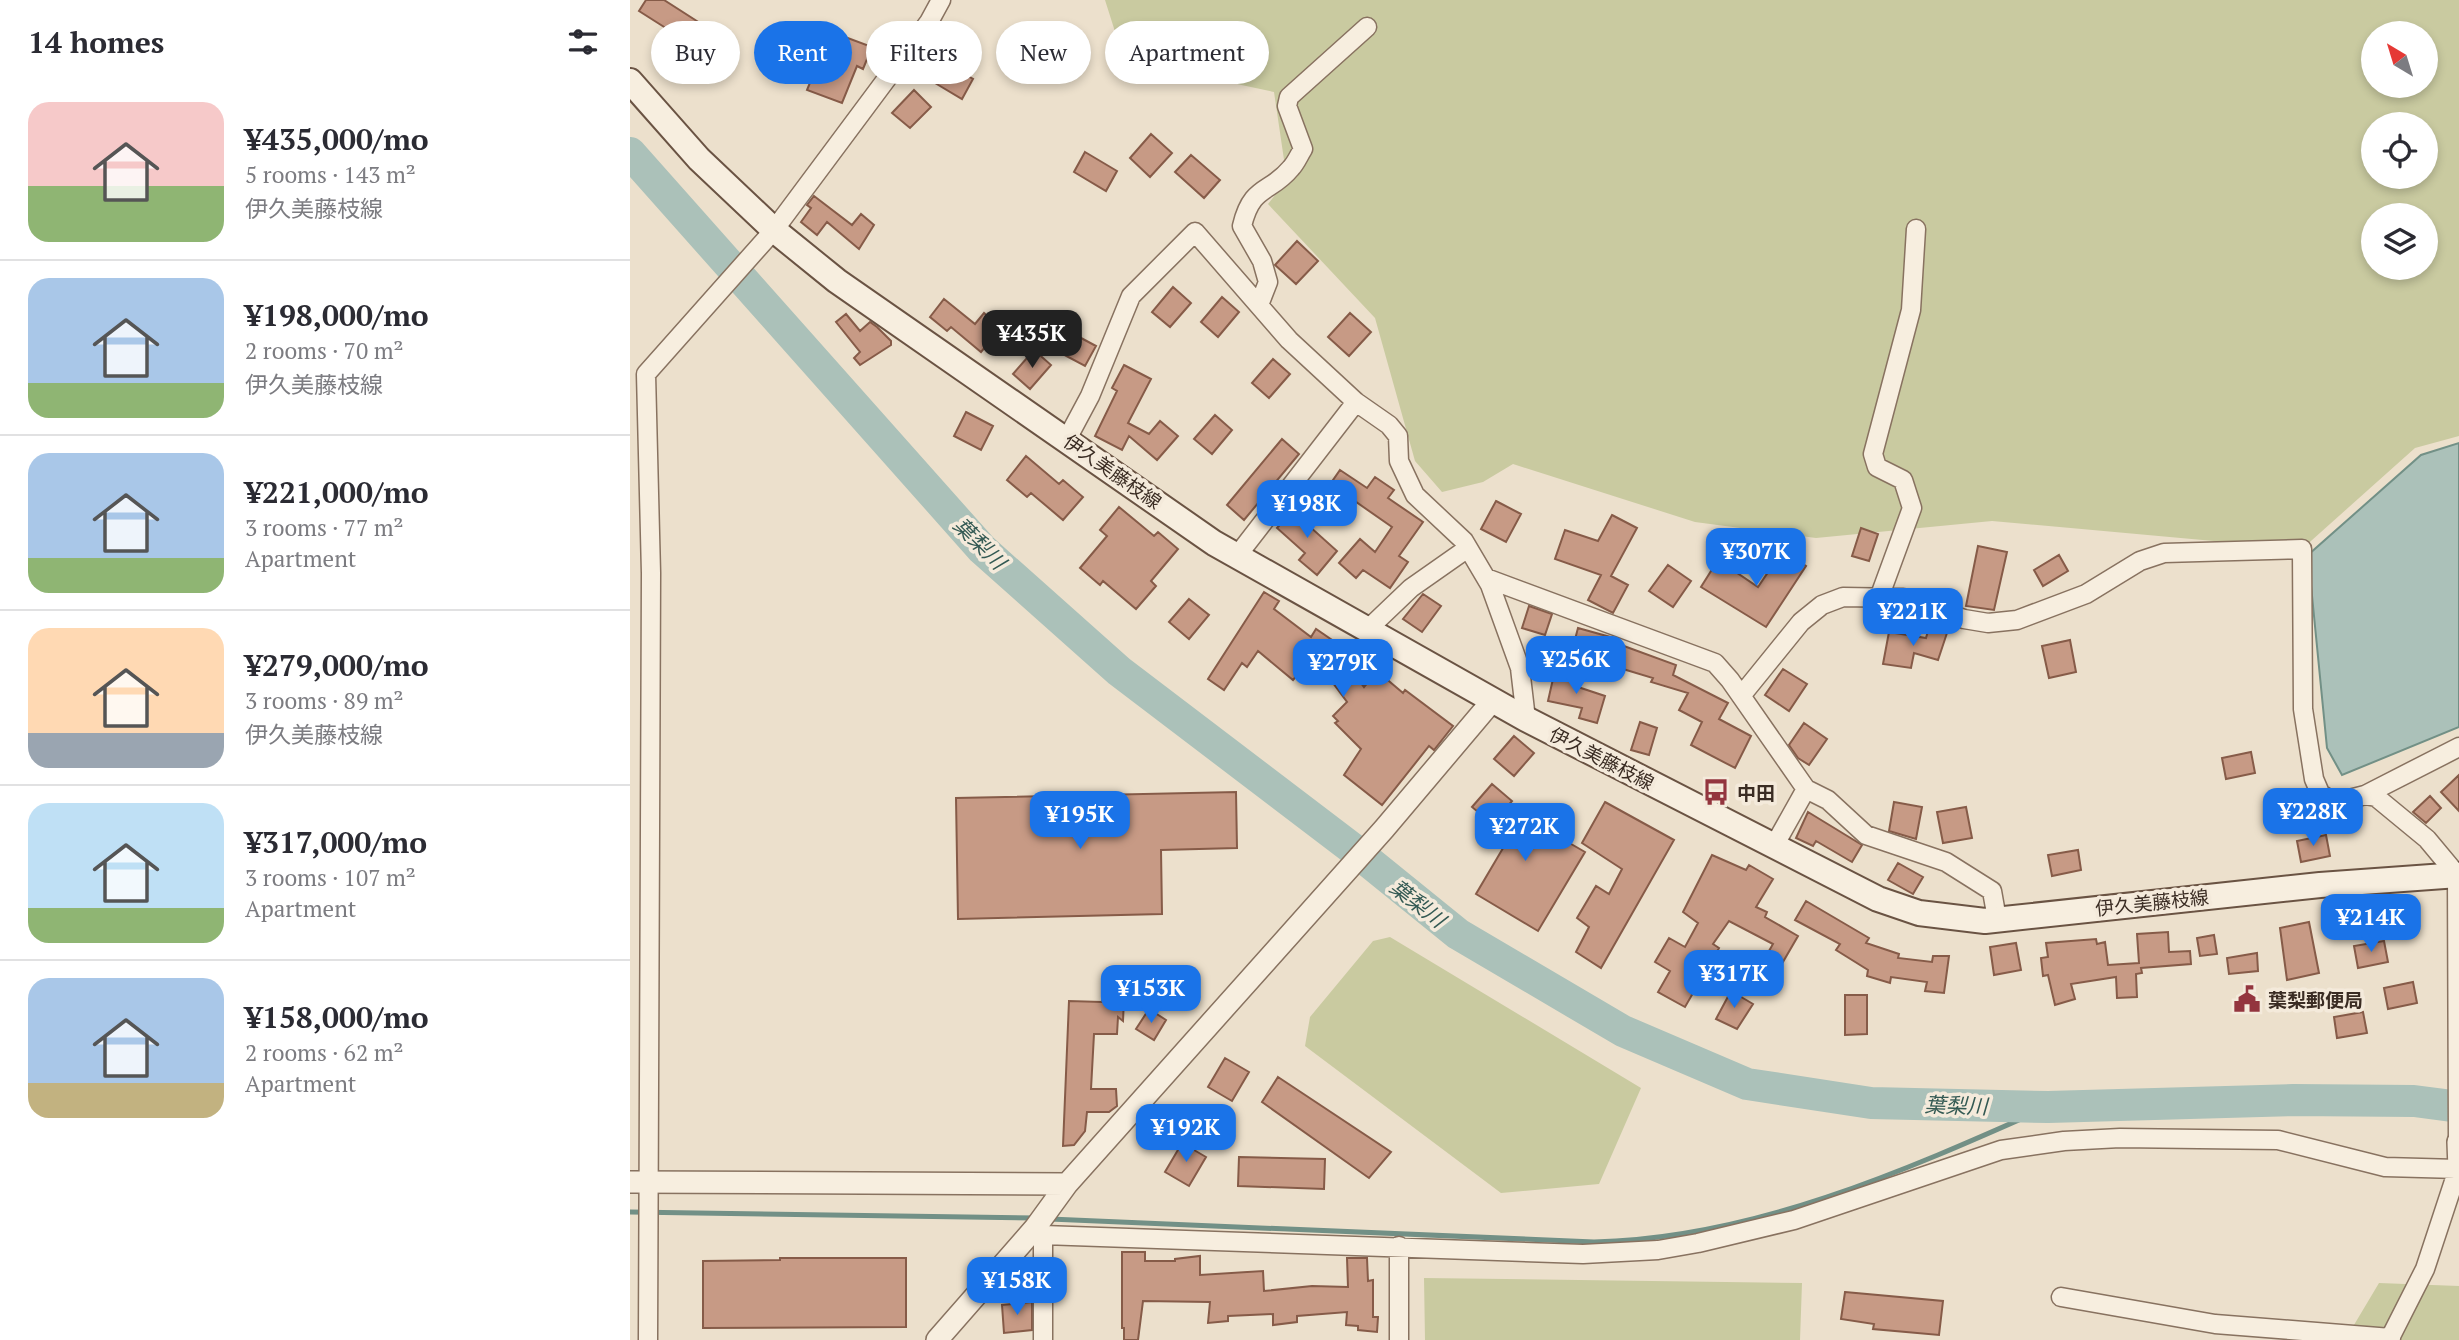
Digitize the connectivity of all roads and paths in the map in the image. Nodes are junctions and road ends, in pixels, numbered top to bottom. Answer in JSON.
{"nodes":[{"id":1,"x":941,"y":0,"type":"edge"},
{"id":2,"x":1367,"y":27,"type":"dead end"},
{"id":3,"x":630,"y":81,"type":"edge"},
{"id":4,"x":1916,"y":229,"type":"dead end"},
{"id":5,"x":769,"y":236,"type":"junction"},
{"id":6,"x":1259,"y":305,"type":"junction"},
{"id":7,"x":1356,"y":402,"type":"junction"},
{"id":8,"x":1067,"y":439,"type":"junction"},
{"id":9,"x":1468,"y":548,"type":"junction"},
{"id":10,"x":1237,"y":555,"type":"junction"},
{"id":11,"x":1486,"y":578,"type":"junction"},
{"id":12,"x":1879,"y":598,"type":"junction"},
{"id":13,"x":1367,"y":630,"type":"junction"},
{"id":14,"x":1741,"y":696,"type":"junction"},
{"id":15,"x":1493,"y":700,"type":"junction"},
{"id":16,"x":1526,"y":719,"type":"junction"},
{"id":17,"x":2459,"y":747,"type":"edge"},
{"id":18,"x":1806,"y":789,"type":"junction"},
{"id":19,"x":2365,"y":795,"type":"junction"},
{"id":20,"x":1774,"y":846,"type":"junction"},
{"id":21,"x":2458,"y":875,"type":"edge"},
{"id":22,"x":1997,"y":919,"type":"junction"},
{"id":23,"x":2458,"y":1142,"type":"edge"},
{"id":24,"x":2458,"y":1169,"type":"edge"},
{"id":25,"x":639,"y":1182,"type":"edge"},
{"id":26,"x":1067,"y":1184,"type":"junction"},
{"id":27,"x":1039,"y":1231,"type":"junction"},
{"id":28,"x":1399,"y":1247,"type":"junction"},
{"id":29,"x":2061,"y":1297,"type":"dead end"},
{"id":30,"x":2390,"y":1339,"type":"edge"},
{"id":31,"x":648,"y":1340,"type":"edge"},
{"id":32,"x":937,"y":1340,"type":"edge"},
{"id":33,"x":1043,"y":1340,"type":"edge"},
{"id":34,"x":1399,"y":1340,"type":"edge"}],
"edges":[{"from":1,"to":5,"type":"street"},
{"from":2,"to":6,"type":"street"},
{"from":3,"to":5,"type":"main road","name":"伊久美藤枝線"},
{"from":4,"to":12,"type":"street"},
{"from":5,"to":8,"type":"main road","name":"伊久美藤枝線"},
{"from":5,"to":25,"type":"street"},
{"from":6,"to":7,"type":"street"},
{"from":6,"to":8,"type":"street"},
{"from":7,"to":9,"type":"street"},
{"from":7,"to":10,"type":"street"},
{"from":8,"to":10,"type":"main road","name":"伊久美藤枝線"},
{"from":9,"to":11,"type":"street"},
{"from":9,"to":13,"type":"street"},
{"from":10,"to":13,"type":"main road","name":"伊久美藤枝線"},
{"from":11,"to":14,"type":"street"},
{"from":11,"to":16,"type":"street"},
{"from":12,"to":14,"type":"street"},
{"from":12,"to":19,"type":"street"},
{"from":13,"to":15,"type":"main road","name":"伊久美藤枝線"},
{"from":14,"to":18,"type":"street"},
{"from":15,"to":16,"type":"main road","name":"伊久美藤枝線"},
{"from":15,"to":26,"type":"street"},
{"from":16,"to":20,"type":"main road","name":"伊久美藤枝線"},
{"from":17,"to":19,"type":"street"},
{"from":18,"to":20,"type":"street"},
{"from":18,"to":22,"type":"street"},
{"from":19,"to":21,"type":"street"},
{"from":20,"to":22,"type":"main road","name":"伊久美藤枝線"},
{"from":21,"to":22,"type":"main road","name":"伊久美藤枝線"},
{"from":21,"to":23,"type":"street"},
{"from":23,"to":24,"type":"street"},
{"from":24,"to":28,"type":"street"},
{"from":24,"to":30,"type":"street"},
{"from":25,"to":26,"type":"street"},
{"from":25,"to":31,"type":"street"},
{"from":26,"to":27,"type":"street"},
{"from":27,"to":28,"type":"street"},
{"from":27,"to":32,"type":"street"},
{"from":27,"to":33,"type":"street"},
{"from":28,"to":34,"type":"street"},
{"from":29,"to":30,"type":"street"}]}
